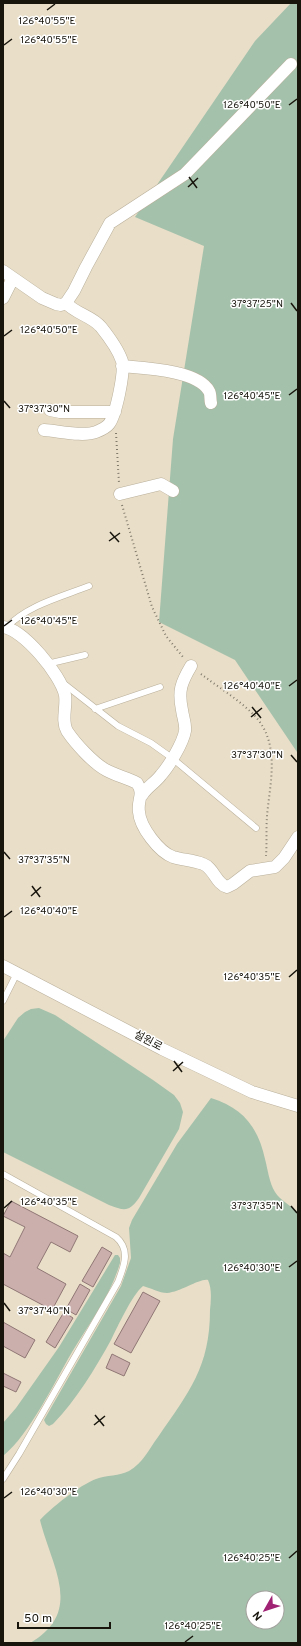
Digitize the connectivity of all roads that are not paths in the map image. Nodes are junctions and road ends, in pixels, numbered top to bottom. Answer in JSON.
{"nodes":[{"id":1,"x":291,"y":64,"type":"dead end"},
{"id":2,"x":8,"y":274,"type":"edge"},
{"id":3,"x":3,"y":298,"type":"edge"},
{"id":4,"x":66,"y":303,"type":"junction"},
{"id":5,"x":122,"y":366,"type":"junction"},
{"id":6,"x":211,"y":403,"type":"dead end"},
{"id":7,"x":50,"y":410,"type":"dead end"},
{"id":8,"x":115,"y":412,"type":"junction"},
{"id":9,"x":44,"y":430,"type":"dead end"},
{"id":10,"x":173,"y":491,"type":"dead end"},
{"id":11,"x":120,"y":494,"type":"road end"},
{"id":12,"x":89,"y":586,"type":"dead end"},
{"id":13,"x":5,"y":627,"type":"edge"},
{"id":14,"x":85,"y":655,"type":"dead end"},
{"id":15,"x":47,"y":664,"type":"junction"},
{"id":16,"x":191,"y":666,"type":"road end"},
{"id":17,"x":56,"y":677,"type":"junction"},
{"id":18,"x":160,"y":687,"type":"dead end"},
{"id":19,"x":95,"y":709,"type":"junction"},
{"id":20,"x":172,"y":758,"type":"junction"},
{"id":21,"x":142,"y":795,"type":"junction"},
{"id":22,"x":256,"y":828,"type":"dead end"},
{"id":23,"x":298,"y":837,"type":"edge"},
{"id":24,"x":3,"y":966,"type":"edge"},
{"id":25,"x":17,"y":973,"type":"junction"},
{"id":26,"x":3,"y":1001,"type":"edge"},
{"id":27,"x":298,"y":1106,"type":"edge"},
{"id":28,"x":3,"y":1174,"type":"edge"},
{"id":29,"x":3,"y":1479,"type":"edge"}],
"edges":[{"from":1,"to":4,"type":"street"},
{"from":2,"to":3,"type":"street"},
{"from":2,"to":4,"type":"street"},
{"from":4,"to":5,"type":"street"},
{"from":5,"to":6,"type":"street"},
{"from":5,"to":8,"type":"street"},
{"from":7,"to":8,"type":"street"},
{"from":8,"to":9,"type":"street"},
{"from":10,"to":11,"type":"street"},
{"from":12,"to":13,"type":"lane"},
{"from":13,"to":15,"type":"street"},
{"from":14,"to":15,"type":"lane"},
{"from":15,"to":17,"type":"street"},
{"from":16,"to":20,"type":"street"},
{"from":17,"to":19,"type":"lane"},
{"from":17,"to":21,"type":"street"},
{"from":18,"to":19,"type":"lane"},
{"from":19,"to":20,"type":"lane"},
{"from":20,"to":21,"type":"street"},
{"from":20,"to":22,"type":"lane"},
{"from":21,"to":23,"type":"street"},
{"from":24,"to":25,"type":"street","name":"설원로"},
{"from":25,"to":26,"type":"lane"},
{"from":25,"to":27,"type":"street","name":"설원로"},
{"from":28,"to":29,"type":"lane"}]}
